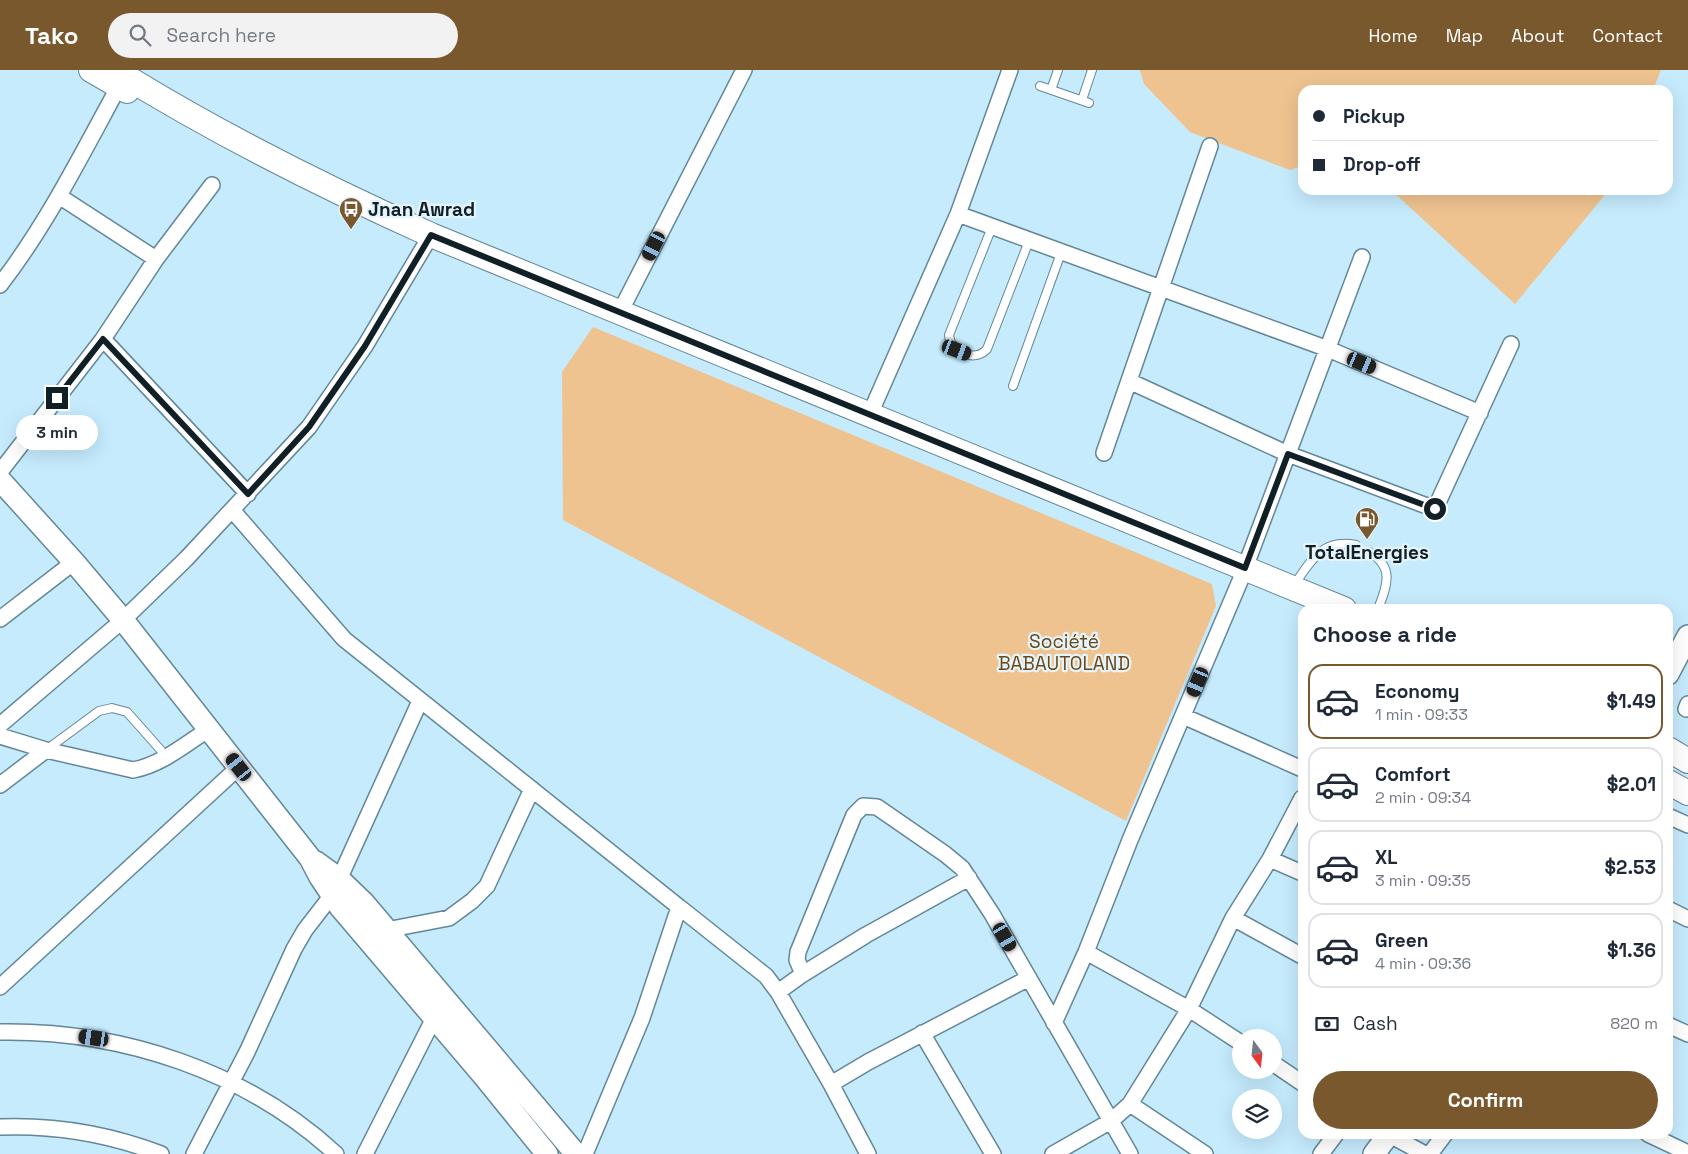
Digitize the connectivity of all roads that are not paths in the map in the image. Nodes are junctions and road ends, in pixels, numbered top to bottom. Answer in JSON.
{"nodes":[{"id":1,"x":92,"y":70,"type":"edge"},
{"id":2,"x":744,"y":70,"type":"edge"},
{"id":3,"x":1010,"y":70,"type":"edge"},
{"id":4,"x":1058,"y":70,"type":"edge"},
{"id":5,"x":1092,"y":70,"type":"edge"},
{"id":6,"x":117,"y":78,"type":"edge"},
{"id":7,"x":1040,"y":86,"type":"dead end"},
{"id":8,"x":1051,"y":90,"type":"junction"},
{"id":9,"x":1210,"y":146,"type":"dead end"},
{"id":10,"x":212,"y":184,"type":"dead end"},
{"id":11,"x":58,"y":196,"type":"junction"},
{"id":12,"x":958,"y":214,"type":"junction"},
{"id":13,"x":992,"y":227,"type":"junction"},
{"id":14,"x":428,"y":240,"type":"junction"},
{"id":15,"x":1029,"y":241,"type":"junction"},
{"id":16,"x":1061,"y":252,"type":"junction"},
{"id":17,"x":1362,"y":257,"type":"dead end"},
{"id":18,"x":156,"y":259,"type":"junction"},
{"id":19,"x":0,"y":285,"type":"edge"},
{"id":20,"x":1161,"y":289,"type":"junction"},
{"id":21,"x":620,"y":312,"type":"junction"},
{"id":22,"x":103,"y":339,"type":"junction"},
{"id":23,"x":1511,"y":344,"type":"dead end"},
{"id":24,"x":1328,"y":349,"type":"junction"},
{"id":25,"x":1129,"y":382,"type":"junction"},
{"id":26,"x":1013,"y":386,"type":"dead end"},
{"id":27,"x":1480,"y":413,"type":"junction"},
{"id":28,"x":870,"y":414,"type":"junction"},
{"id":29,"x":1104,"y":453,"type":"dead end"},
{"id":30,"x":1288,"y":454,"type":"junction"},
{"id":31,"x":0,"y":472,"type":"edge"},
{"id":32,"x":0,"y":480,"type":"edge"},
{"id":33,"x":248,"y":494,"type":"junction"},
{"id":34,"x":233,"y":511,"type":"junction"},
{"id":35,"x":1356,"y":545,"type":"dead end"},
{"id":36,"x":1370,"y":552,"type":"dead end"},
{"id":37,"x":74,"y":562,"type":"junction"},
{"id":38,"x":1243,"y":574,"type":"junction"},
{"id":39,"x":1292,"y":588,"type":"junction"},
{"id":40,"x":1332,"y":604,"type":"edge"},
{"id":41,"x":1380,"y":604,"type":"edge"},
{"id":42,"x":1298,"y":606,"type":"edge"},
{"id":43,"x":0,"y":619,"type":"edge"},
{"id":44,"x":123,"y":620,"type":"junction"},
{"id":45,"x":1688,"y":636,"type":"edge"},
{"id":46,"x":1673,"y":664,"type":"edge"},
{"id":47,"x":420,"y":701,"type":"junction"},
{"id":48,"x":1183,"y":716,"type":"junction"},
{"id":49,"x":0,"y":725,"type":"edge"},
{"id":50,"x":209,"y":729,"type":"junction"},
{"id":51,"x":0,"y":736,"type":"edge"},
{"id":52,"x":46,"y":750,"type":"junction"},
{"id":53,"x":1673,"y":752,"type":"edge"},
{"id":54,"x":166,"y":756,"type":"junction"},
{"id":55,"x":1688,"y":760,"type":"edge"},
{"id":56,"x":239,"y":767,"type":"junction"},
{"id":57,"x":1298,"y":767,"type":"edge"},
{"id":58,"x":0,"y":785,"type":"edge"},
{"id":59,"x":1673,"y":785,"type":"edge"},
{"id":60,"x":532,"y":790,"type":"junction"},
{"id":61,"x":1688,"y":793,"type":"edge"},
{"id":62,"x":1298,"y":806,"type":"edge"},
{"id":63,"x":1673,"y":818,"type":"edge"},
{"id":64,"x":1688,"y":825,"type":"edge"},
{"id":65,"x":1270,"y":859,"type":"junction"},
{"id":66,"x":1298,"y":871,"type":"edge"},
{"id":67,"x":969,"y":878,"type":"junction"},
{"id":68,"x":335,"y":887,"type":"junction"},
{"id":69,"x":679,"y":908,"type":"junction"},
{"id":70,"x":1673,"y":912,"type":"edge"},
{"id":71,"x":1234,"y":918,"type":"junction"},
{"id":72,"x":1688,"y":919,"type":"edge"},
{"id":73,"x":386,"y":930,"type":"junction"},
{"id":74,"x":1086,"y":952,"type":"junction"},
{"id":75,"x":1298,"y":954,"type":"edge"},
{"id":76,"x":803,"y":974,"type":"junction"},
{"id":77,"x":1029,"y":978,"type":"junction"},
{"id":78,"x":0,"y":987,"type":"edge"},
{"id":79,"x":778,"y":992,"type":"junction"},
{"id":80,"x":1189,"y":1009,"type":"junction"},
{"id":81,"x":434,"y":1018,"type":"junction"},
{"id":82,"x":1054,"y":1023,"type":"junction"},
{"id":83,"x":1673,"y":1027,"type":"edge"},
{"id":84,"x":0,"y":1032,"type":"edge"},
{"id":85,"x":922,"y":1033,"type":"junction"},
{"id":86,"x":1688,"y":1034,"type":"edge"},
{"id":87,"x":1232,"y":1037,"type":"edge"},
{"id":88,"x":1282,"y":1069,"type":"edge"},
{"id":89,"x":1298,"y":1080,"type":"edge"},
{"id":90,"x":231,"y":1083,"type":"junction"},
{"id":91,"x":831,"y":1084,"type":"junction"},
{"id":92,"x":1130,"y":1104,"type":"junction"},
{"id":93,"x":1111,"y":1122,"type":"junction"},
{"id":94,"x":0,"y":1127,"type":"edge"},
{"id":95,"x":1332,"y":1139,"type":"edge"},
{"id":96,"x":1385,"y":1139,"type":"edge"},
{"id":97,"x":1398,"y":1139,"type":"edge"},
{"id":98,"x":1441,"y":1139,"type":"edge"},
{"id":99,"x":1659,"y":1139,"type":"edge"},
{"id":100,"x":1688,"y":1153,"type":"edge"},
{"id":101,"x":161,"y":1154,"type":"edge"},
{"id":102,"x":194,"y":1154,"type":"edge"},
{"id":103,"x":336,"y":1154,"type":"edge"},
{"id":104,"x":365,"y":1154,"type":"edge"},
{"id":105,"x":547,"y":1154,"type":"edge"},
{"id":106,"x":576,"y":1154,"type":"edge"},
{"id":107,"x":585,"y":1154,"type":"edge"},
{"id":108,"x":868,"y":1154,"type":"edge"},
{"id":109,"x":993,"y":1154,"type":"edge"},
{"id":110,"x":1052,"y":1154,"type":"edge"},
{"id":111,"x":1130,"y":1154,"type":"edge"},
{"id":112,"x":1205,"y":1154,"type":"edge"},
{"id":113,"x":1321,"y":1154,"type":"edge"},
{"id":114,"x":1374,"y":1154,"type":"edge"},
{"id":115,"x":1425,"y":1154,"type":"edge"},
{"id":116,"x":1430,"y":1154,"type":"edge"}],
"edges":[{"from":1,"to":6,"type":"main road"},
{"from":2,"to":21,"type":"street"},
{"from":3,"to":12,"type":"street"},
{"from":4,"to":8,"type":"lane"},
{"from":5,"to":8,"type":"lane"},
{"from":6,"to":11,"type":"street"},
{"from":6,"to":14,"type":"main road"},
{"from":7,"to":8,"type":"lane"},
{"from":9,"to":20,"type":"street"},
{"from":10,"to":18,"type":"street"},
{"from":11,"to":18,"type":"street"},
{"from":11,"to":19,"type":"street"},
{"from":12,"to":13,"type":"street"},
{"from":12,"to":28,"type":"street"},
{"from":13,"to":15,"type":"street"},
{"from":13,"to":15,"type":"lane"},
{"from":14,"to":21,"type":"main road"},
{"from":14,"to":33,"type":"street"},
{"from":14,"to":38,"type":"main road"},
{"from":15,"to":16,"type":"street"},
{"from":16,"to":20,"type":"street"},
{"from":16,"to":26,"type":"lane"},
{"from":17,"to":24,"type":"street"},
{"from":18,"to":22,"type":"street"},
{"from":20,"to":24,"type":"street"},
{"from":20,"to":25,"type":"street"},
{"from":21,"to":28,"type":"main road"},
{"from":22,"to":31,"type":"street"},
{"from":22,"to":33,"type":"street"},
{"from":23,"to":27,"type":"street"},
{"from":24,"to":27,"type":"street"},
{"from":24,"to":30,"type":"street"},
{"from":25,"to":29,"type":"street"},
{"from":25,"to":30,"type":"street"},
{"from":27,"to":30,"type":"street"},
{"from":28,"to":38,"type":"main road"},
{"from":30,"to":38,"type":"street"},
{"from":32,"to":37,"type":"street"},
{"from":33,"to":34,"type":"street"},
{"from":34,"to":44,"type":"street"},
{"from":34,"to":47,"type":"street"},
{"from":35,"to":39,"type":"lane"},
{"from":36,"to":41,"type":"lane"},
{"from":37,"to":43,"type":"street"},
{"from":37,"to":44,"type":"street"},
{"from":38,"to":39,"type":"main road"},
{"from":38,"to":42,"type":"main road"},
{"from":38,"to":48,"type":"street"},
{"from":39,"to":40,"type":"main road"},
{"from":44,"to":49,"type":"street"},
{"from":44,"to":50,"type":"street"},
{"from":45,"to":46,"type":"street"},
{"from":47,"to":60,"type":"street"},
{"from":47,"to":68,"type":"street"},
{"from":48,"to":57,"type":"street"},
{"from":48,"to":74,"type":"street"},
{"from":50,"to":54,"type":"street"},
{"from":50,"to":56,"type":"street"},
{"from":51,"to":52,"type":"street"},
{"from":52,"to":54,"type":"street"},
{"from":52,"to":54,"type":"lane"},
{"from":52,"to":58,"type":"street"},
{"from":53,"to":55,"type":"main road"},
{"from":56,"to":68,"type":"street"},
{"from":56,"to":78,"type":"street"},
{"from":59,"to":61,"type":"main road"},
{"from":60,"to":69,"type":"street"},
{"from":60,"to":73,"type":"street"},
{"from":62,"to":65,"type":"street"},
{"from":63,"to":64,"type":"street"},
{"from":65,"to":66,"type":"street"},
{"from":65,"to":71,"type":"street"},
{"from":67,"to":76,"type":"street"},
{"from":67,"to":76,"type":"street"},
{"from":67,"to":77,"type":"street"},
{"from":68,"to":73,"type":"street"},
{"from":68,"to":81,"type":"street"},
{"from":68,"to":90,"type":"street"},
{"from":69,"to":79,"type":"street"},
{"from":69,"to":107,"type":"street"},
{"from":70,"to":72,"type":"street"},
{"from":71,"to":75,"type":"street"},
{"from":71,"to":80,"type":"street"},
{"from":73,"to":106,"type":"street"},
{"from":74,"to":80,"type":"street"},
{"from":74,"to":82,"type":"street"},
{"from":76,"to":79,"type":"street"},
{"from":77,"to":82,"type":"street"},
{"from":77,"to":85,"type":"street"},
{"from":79,"to":91,"type":"street"},
{"from":80,"to":87,"type":"street"},
{"from":80,"to":92,"type":"street"},
{"from":81,"to":104,"type":"street"},
{"from":81,"to":105,"type":"street"},
{"from":82,"to":93,"type":"street"},
{"from":83,"to":86,"type":"street"},
{"from":84,"to":90,"type":"street"},
{"from":85,"to":91,"type":"street"},
{"from":85,"to":109,"type":"street"},
{"from":88,"to":89,"type":"street"},
{"from":90,"to":102,"type":"street"},
{"from":90,"to":103,"type":"street"},
{"from":91,"to":108,"type":"street"},
{"from":92,"to":93,"type":"street"},
{"from":92,"to":112,"type":"street"},
{"from":93,"to":110,"type":"street"},
{"from":93,"to":111,"type":"street"},
{"from":94,"to":101,"type":"street"},
{"from":95,"to":113,"type":"street"},
{"from":96,"to":114,"type":"street"},
{"from":97,"to":115,"type":"street"},
{"from":98,"to":116,"type":"street"},
{"from":99,"to":100,"type":"street"}]}
